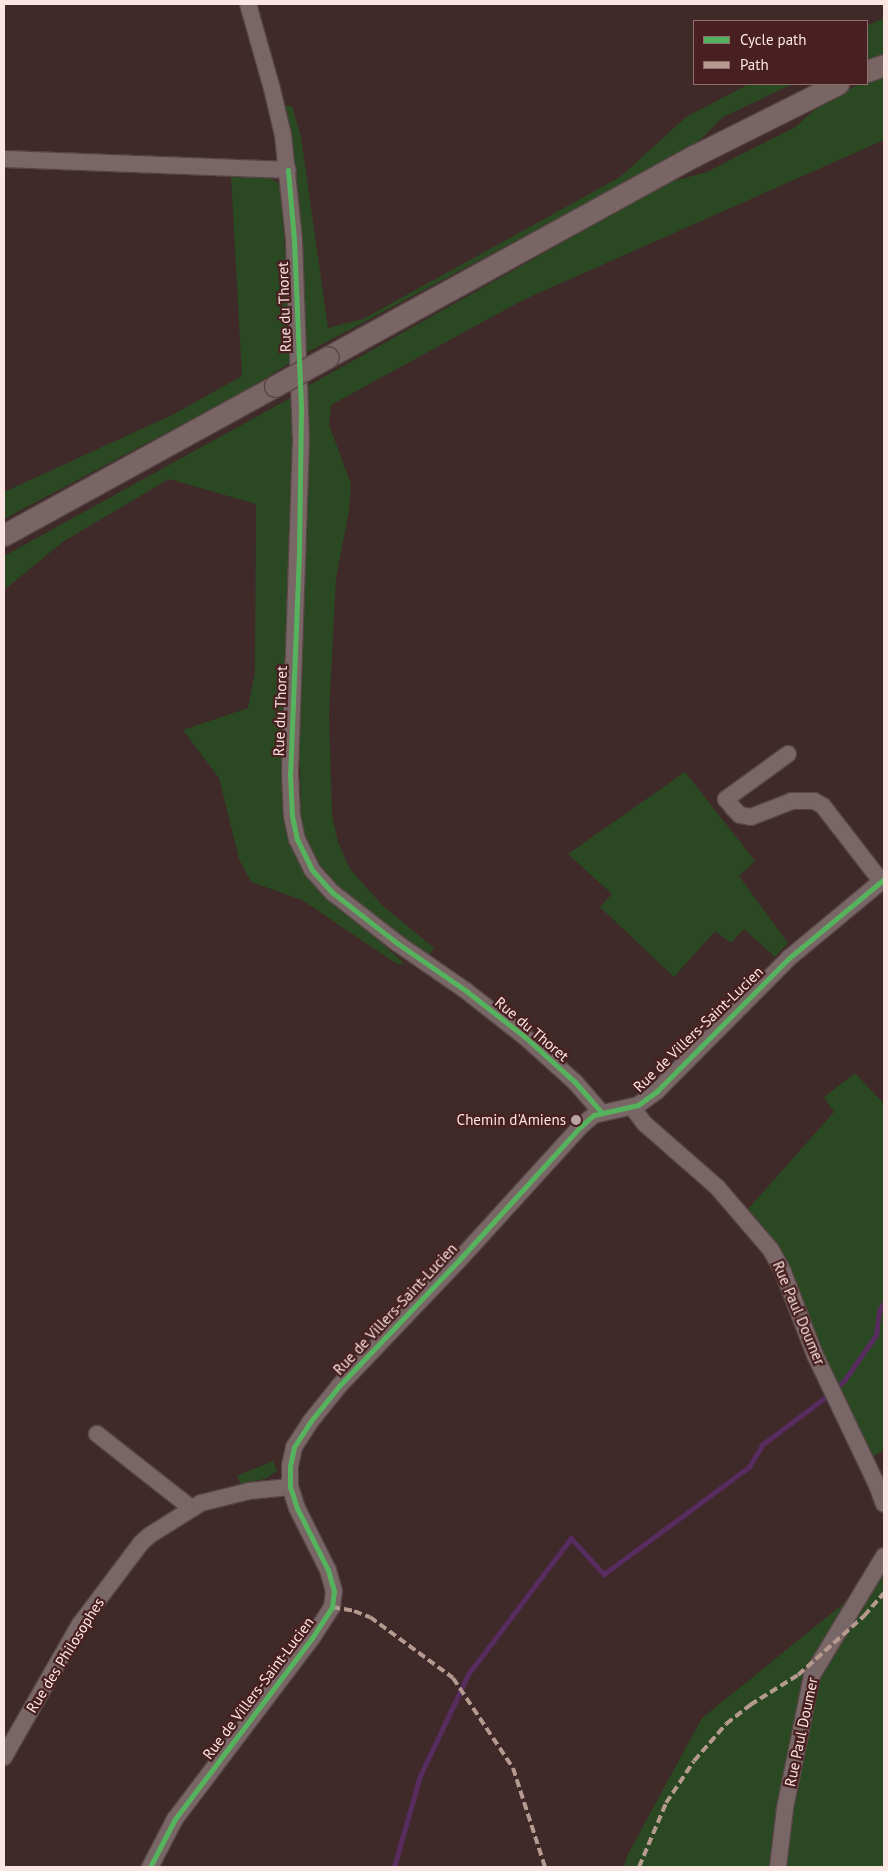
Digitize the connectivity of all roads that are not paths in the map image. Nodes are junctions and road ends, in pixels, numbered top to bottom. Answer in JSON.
{"nodes":[{"id":1,"x":248,"y":4,"type":"edge"},
{"id":2,"x":884,"y":64,"type":"edge"},
{"id":3,"x":868,"y":71,"type":"edge"},
{"id":4,"x":836,"y":85,"type":"edge"},
{"id":5,"x":4,"y":159,"type":"edge"},
{"id":6,"x":288,"y":170,"type":"junction"},
{"id":7,"x":105,"y":479,"type":"junction"},
{"id":8,"x":4,"y":524,"type":"edge"},
{"id":9,"x":4,"y":535,"type":"edge"},
{"id":10,"x":4,"y":548,"type":"edge"},
{"id":11,"x":788,"y":754,"type":"dead end"},
{"id":12,"x":883,"y":880,"type":"edge"},
{"id":13,"x":632,"y":1106,"type":"junction"},
{"id":14,"x":601,"y":1112,"type":"junction"},
{"id":15,"x":97,"y":1434,"type":"dead end"},
{"id":16,"x":290,"y":1486,"type":"junction"},
{"id":17,"x":884,"y":1504,"type":"edge"},
{"id":18,"x":191,"y":1508,"type":"junction"},
{"id":19,"x":884,"y":1556,"type":"edge"},
{"id":20,"x":4,"y":1757,"type":"edge"},
{"id":21,"x":150,"y":1867,"type":"edge"},
{"id":22,"x":778,"y":1867,"type":"edge"}],
"edges":[{"from":1,"to":6,"type":"street","name":"Rue du Thoret"},
{"from":2,"to":3,"type":"main road"},
{"from":4,"to":7,"type":"main road","bridge":true},
{"from":5,"to":6,"type":"street"},
{"from":6,"to":14,"type":"street","name":"Rue du Thoret"},
{"from":7,"to":8,"type":"main road"},
{"from":7,"to":9,"type":"main road"},
{"from":7,"to":10,"type":"main road"},
{"from":11,"to":12,"type":"street"},
{"from":12,"to":13,"type":"street","name":"Rue de Villers-Saint-Lucien"},
{"from":13,"to":14,"type":"street","name":"Rue de Villers-Saint-Lucien"},
{"from":13,"to":17,"type":"street","name":"Rue Paul Doumer"},
{"from":14,"to":16,"type":"street","name":"Rue de Villers-Saint-Lucien"},
{"from":15,"to":18,"type":"street"},
{"from":16,"to":18,"type":"street","name":"Rue des Philosophes"},
{"from":16,"to":21,"type":"street","name":"Rue de Villers-Saint-Lucien"},
{"from":18,"to":20,"type":"street","name":"Rue des Philosophes"},
{"from":19,"to":22,"type":"street","name":"Rue Paul Doumer"}]}
